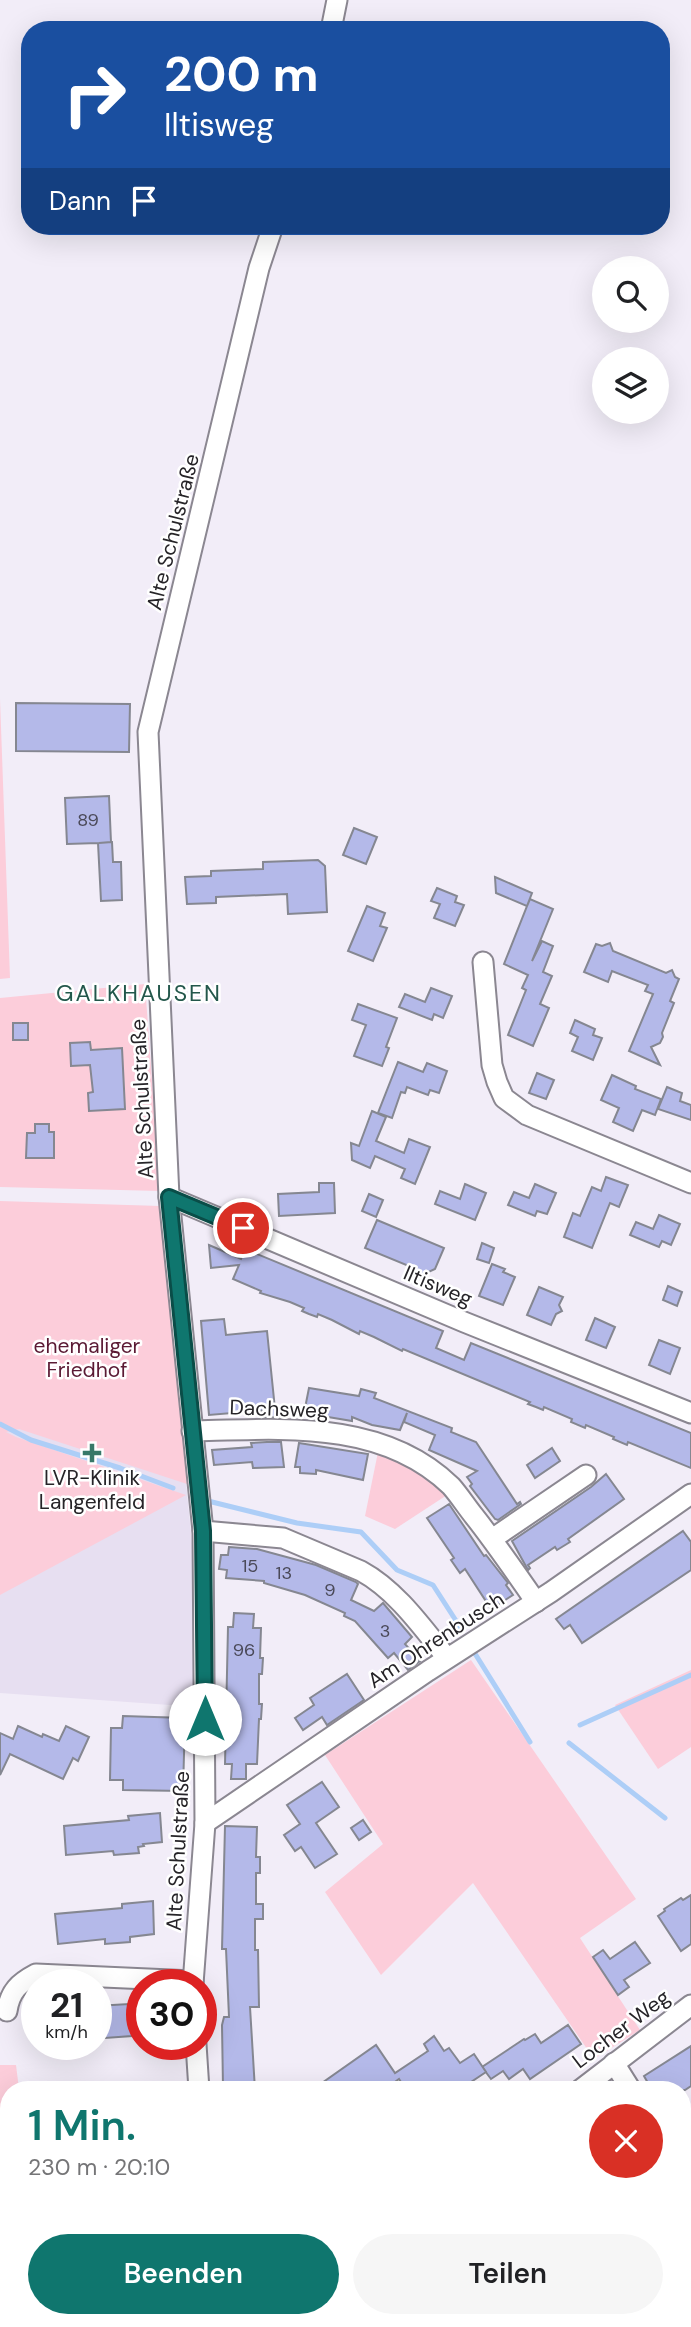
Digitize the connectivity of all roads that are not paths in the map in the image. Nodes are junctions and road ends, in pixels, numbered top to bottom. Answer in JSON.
{"nodes":[{"id":1,"x":337,"y":0,"type":"edge"},
{"id":2,"x":333,"y":21,"type":"edge"},
{"id":3,"x":270,"y":235,"type":"edge"},
{"id":4,"x":482,"y":962,"type":"dead end"},
{"id":5,"x":691,"y":1183,"type":"edge"},
{"id":6,"x":169,"y":1197,"type":"junction"},
{"id":7,"x":691,"y":1413,"type":"edge"},
{"id":8,"x":192,"y":1431,"type":"junction"},
{"id":9,"x":586,"y":1475,"type":"dead end"},
{"id":10,"x":691,"y":1494,"type":"edge"},
{"id":11,"x":203,"y":1531,"type":"junction"},
{"id":12,"x":492,"y":1539,"type":"junction"},
{"id":13,"x":536,"y":1602,"type":"junction"},
{"id":14,"x":447,"y":1658,"type":"junction"},
{"id":15,"x":205,"y":1823,"type":"junction"},
{"id":16,"x":194,"y":1969,"type":"edge"},
{"id":17,"x":126,"y":1979,"type":"edge"},
{"id":18,"x":691,"y":2005,"type":"edge"},
{"id":19,"x":7,"y":2011,"type":"dead end"},
{"id":20,"x":197,"y":2060,"type":"edge"},
{"id":21,"x":614,"y":2063,"type":"junction"},
{"id":22,"x":198,"y":2081,"type":"edge"},
{"id":23,"x":591,"y":2081,"type":"edge"},
{"id":24,"x":625,"y":2081,"type":"edge"}],
"edges":[{"from":1,"to":2,"type":"street"},
{"from":3,"to":6,"type":"street","name":"Alte Schulstraße"},
{"from":4,"to":5,"type":"street"},
{"from":6,"to":7,"type":"street","name":"Iltisweg"},
{"from":6,"to":8,"type":"street","name":"Alte Schulstraße"},
{"from":8,"to":11,"type":"street","name":"Alte Schulstraße"},
{"from":8,"to":12,"type":"street","name":"Dachsweg"},
{"from":9,"to":12,"type":"street"},
{"from":10,"to":13,"type":"street","name":"Am Ohrenbusch"},
{"from":11,"to":14,"type":"street"},
{"from":11,"to":15,"type":"street","name":"Alte Schulstraße"},
{"from":12,"to":13,"type":"street","name":"Dachsweg"},
{"from":13,"to":14,"type":"street","name":"Am Ohrenbusch"},
{"from":14,"to":15,"type":"street","name":"Am Ohrenbusch"},
{"from":15,"to":16,"type":"street","name":"Alte Schulstraße"},
{"from":17,"to":19,"type":"street"},
{"from":18,"to":21,"type":"street","name":"Locher Weg"},
{"from":20,"to":22,"type":"street"},
{"from":21,"to":23,"type":"street","name":"Locher Weg"},
{"from":21,"to":24,"type":"street"}]}
